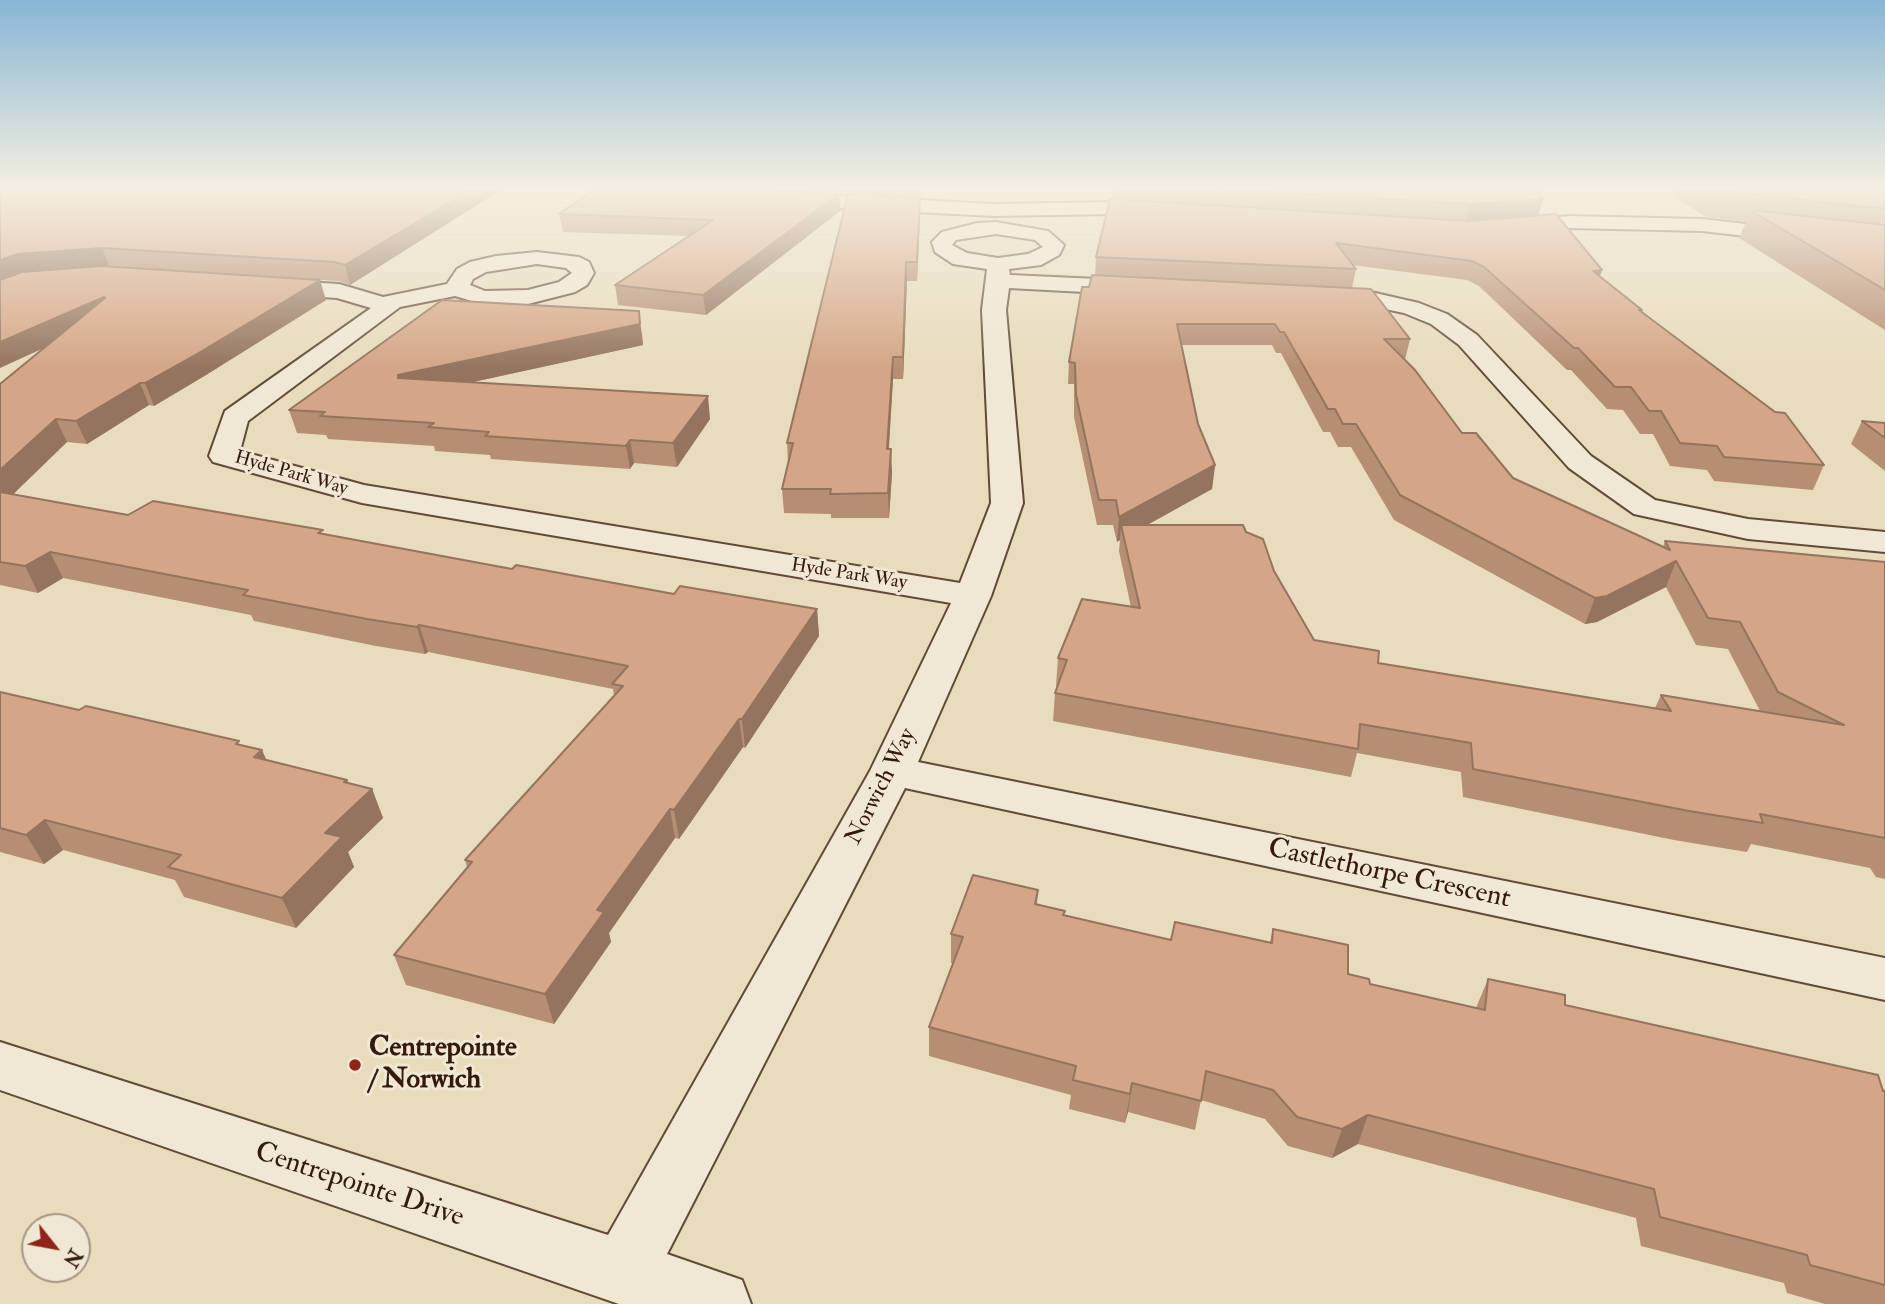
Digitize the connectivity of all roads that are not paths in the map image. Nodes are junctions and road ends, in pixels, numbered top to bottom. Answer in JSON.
{"nodes":[{"id":1,"x":943,"y":249,"type":"edge"},
{"id":2,"x":1053,"y":249,"type":"edge"},
{"id":3,"x":999,"y":272,"type":"junction"},
{"id":4,"x":258,"y":286,"type":"edge"},
{"id":5,"x":459,"y":288,"type":"dead end"},
{"id":6,"x":1161,"y":289,"type":"edge"},
{"id":7,"x":1307,"y":296,"type":"edge"},
{"id":8,"x":383,"y":304,"type":"junction"},
{"id":9,"x":1885,"y":542,"type":"edge"},
{"id":10,"x":973,"y":596,"type":"junction"},
{"id":11,"x":892,"y":771,"type":"junction"},
{"id":12,"x":1885,"y":979,"type":"edge"},
{"id":13,"x":0,"y":1066,"type":"edge"},
{"id":14,"x":623,"y":1273,"type":"junction"},
{"id":15,"x":718,"y":1304,"type":"edge"}],
"edges":[{"from":1,"to":3,"type":"street"},
{"from":2,"to":3,"type":"street"},
{"from":3,"to":6,"type":"street"},
{"from":3,"to":10,"type":"street","name":"Norwich Way"},
{"from":4,"to":8,"type":"street"},
{"from":5,"to":8,"type":"street"},
{"from":7,"to":9,"type":"street"},
{"from":8,"to":10,"type":"street","name":"Hyde Park Way"},
{"from":10,"to":11,"type":"street","name":"Norwich Way"},
{"from":11,"to":12,"type":"street","name":"Castlethorpe Crescent"},
{"from":11,"to":14,"type":"street","name":"Norwich Way"},
{"from":13,"to":14,"type":"street","name":"Centrepointe Drive"},
{"from":14,"to":15,"type":"street","name":"Centrepointe Drive"}]}
